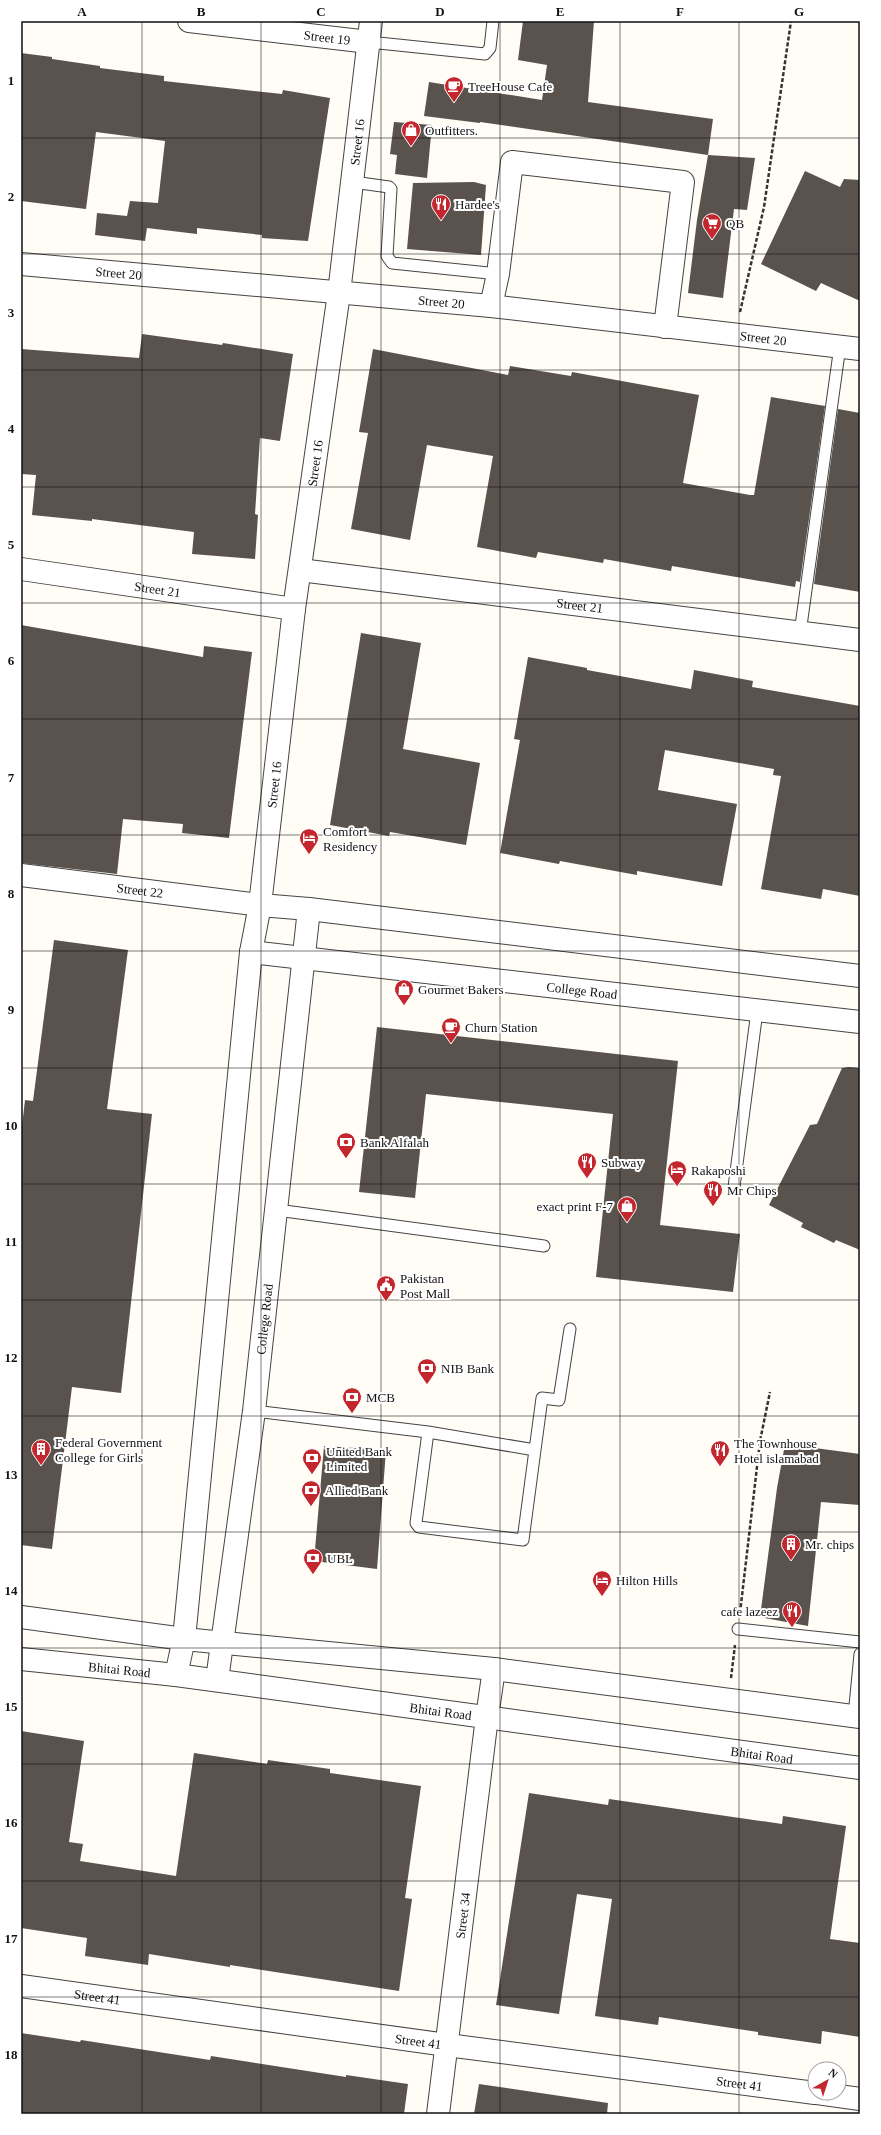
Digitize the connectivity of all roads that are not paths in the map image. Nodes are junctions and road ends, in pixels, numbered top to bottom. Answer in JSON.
{"nodes":[{"id":1,"x":189,"y":21,"type":"edge"},
{"id":2,"x":493,"y":21,"type":"edge"},
{"id":3,"x":370,"y":32,"type":"edge"},
{"id":4,"x":353,"y":182,"type":"junction"},
{"id":5,"x":21,"y":264,"type":"edge"},
{"id":6,"x":498,"y":274,"type":"junction"},
{"id":7,"x":340,"y":292,"type":"junction"},
{"id":8,"x":491,"y":306,"type":"junction"},
{"id":9,"x":665,"y":327,"type":"junction"},
{"id":10,"x":850,"y":348,"type":"edge"},
{"id":11,"x":21,"y":569,"type":"edge"},
{"id":12,"x":300,"y":570,"type":"junction"},
{"id":13,"x":294,"y":609,"type":"junction"},
{"id":14,"x":800,"y":633,"type":"junction"},
{"id":15,"x":860,"y":640,"type":"edge"},
{"id":16,"x":21,"y":875,"type":"edge"},
{"id":17,"x":260,"y":905,"type":"junction"},
{"id":18,"x":309,"y":909,"type":"junction"},
{"id":19,"x":251,"y":952,"type":"junction"},
{"id":20,"x":304,"y":958,"type":"junction"},
{"id":21,"x":860,"y":976,"type":"edge"},
{"id":22,"x":757,"y":1011,"type":"junction"},
{"id":23,"x":860,"y":1022,"type":"edge"},
{"id":24,"x":734,"y":1188,"type":"dead end"},
{"id":25,"x":277,"y":1210,"type":"junction"},
{"id":26,"x":544,"y":1246,"type":"dead end"},
{"id":27,"x":570,"y":1329,"type":"dead end"},
{"id":28,"x":254,"y":1411,"type":"junction"},
{"id":29,"x":428,"y":1432,"type":"junction"},
{"id":30,"x":535,"y":1450,"type":"junction"},
{"id":31,"x":21,"y":1617,"type":"edge"},
{"id":32,"x":738,"y":1629,"type":"road end"},
{"id":33,"x":184,"y":1639,"type":"junction"},
{"id":34,"x":222,"y":1642,"type":"junction"},
{"id":35,"x":860,"y":1642,"type":"edge"},
{"id":36,"x":860,"y":1654,"type":"edge"},
{"id":37,"x":21,"y":1659,"type":"edge"},
{"id":38,"x":494,"y":1670,"type":"junction"},
{"id":39,"x":176,"y":1675,"type":"junction"},
{"id":40,"x":217,"y":1680,"type":"junction"},
{"id":41,"x":486,"y":1717,"type":"junction"},
{"id":42,"x":857,"y":1717,"type":"edge"},
{"id":43,"x":860,"y":1768,"type":"edge"},
{"id":44,"x":21,"y":1986,"type":"edge"},
{"id":45,"x":447,"y":2045,"type":"junction"},
{"id":46,"x":807,"y":2092,"type":"edge"},
{"id":47,"x":847,"y":2097,"type":"edge"},
{"id":48,"x":860,"y":2098,"type":"edge"},
{"id":49,"x":438,"y":2114,"type":"edge"}],
"edges":[{"from":1,"to":3,"type":"street","name":"Street 19"},
{"from":2,"to":3,"type":"lane"},
{"from":3,"to":4,"type":"street","name":"Street 16"},
{"from":4,"to":6,"type":"lane"},
{"from":4,"to":7,"type":"street","name":"Street 16"},
{"from":5,"to":7,"type":"street","name":"Street 20"},
{"from":6,"to":8,"type":"street"},
{"from":6,"to":9,"type":"street"},
{"from":7,"to":8,"type":"street","name":"Street 20"},
{"from":7,"to":12,"type":"street","name":"Street 16"},
{"from":8,"to":9,"type":"street","name":"Street 20"},
{"from":9,"to":10,"type":"street","name":"Street 20"},
{"from":10,"to":14,"type":"lane"},
{"from":11,"to":13,"type":"street","name":"Street 21"},
{"from":12,"to":13,"type":"street","name":"Street 16"},
{"from":12,"to":14,"type":"street","name":"Street 21"},
{"from":13,"to":17,"type":"street","name":"Street 16"},
{"from":14,"to":15,"type":"street","name":"Street 21"},
{"from":16,"to":17,"type":"street","name":"Street 22"},
{"from":17,"to":18,"type":"street"},
{"from":17,"to":19,"type":"street"},
{"from":18,"to":20,"type":"street","name":"College Road"},
{"from":18,"to":21,"type":"street"},
{"from":19,"to":20,"type":"street","name":"College Road"},
{"from":19,"to":33,"type":"street"},
{"from":20,"to":22,"type":"street","name":"College Road"},
{"from":20,"to":25,"type":"street","name":"College Road"},
{"from":22,"to":23,"type":"street","name":"College Road"},
{"from":22,"to":24,"type":"lane"},
{"from":25,"to":26,"type":"lane"},
{"from":25,"to":28,"type":"street","name":"College Road"},
{"from":27,"to":30,"type":"lane"},
{"from":28,"to":29,"type":"lane"},
{"from":28,"to":34,"type":"street","name":"College Road"},
{"from":29,"to":30,"type":"lane"},
{"from":29,"to":30,"type":"lane"},
{"from":31,"to":33,"type":"street"},
{"from":32,"to":35,"type":"lane"},
{"from":33,"to":34,"type":"street"},
{"from":33,"to":39,"type":"street"},
{"from":34,"to":38,"type":"street"},
{"from":34,"to":40,"type":"street","name":"College Road"},
{"from":36,"to":42,"type":"lane"},
{"from":37,"to":39,"type":"street","name":"Bhitai Road"},
{"from":38,"to":41,"type":"street","name":"Street 34"},
{"from":38,"to":42,"type":"street"},
{"from":39,"to":40,"type":"street","name":"Bhitai Road"},
{"from":40,"to":41,"type":"street","name":"Bhitai Road"},
{"from":41,"to":43,"type":"street","name":"Bhitai Road"},
{"from":41,"to":45,"type":"street","name":"Street 34"},
{"from":44,"to":45,"type":"street","name":"Street 41"},
{"from":45,"to":46,"type":"street","name":"Street 41"},
{"from":45,"to":49,"type":"street","name":"Street 34"},
{"from":47,"to":48,"type":"street","name":"Street 41"}]}
